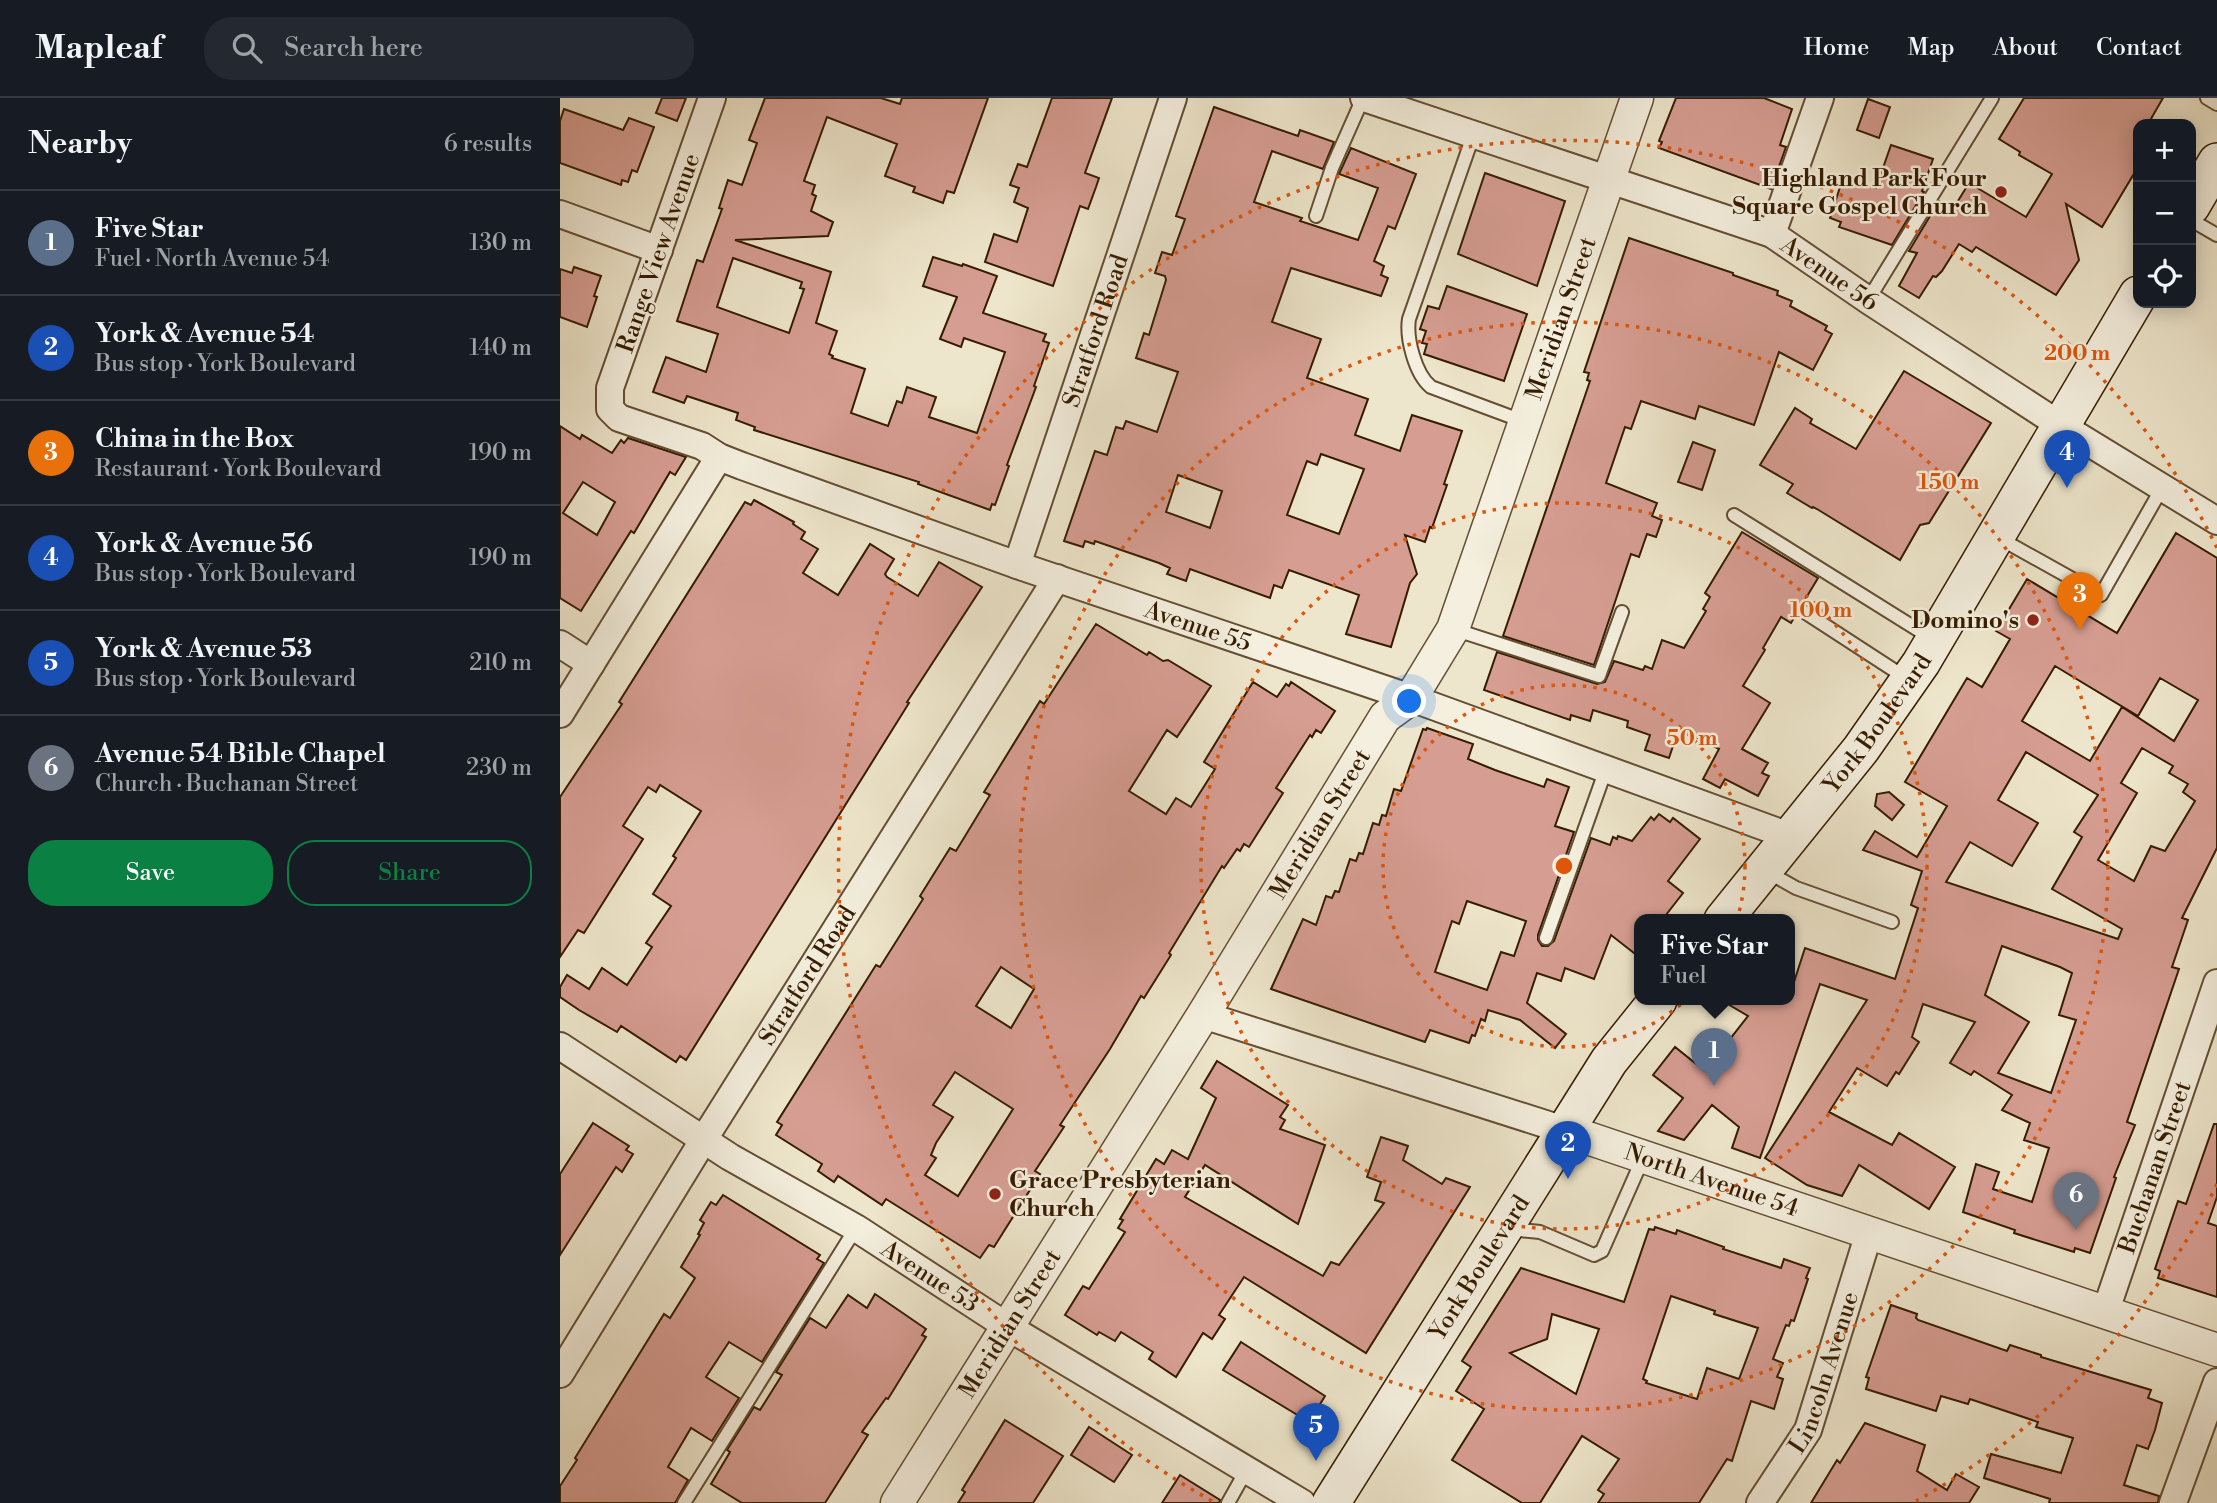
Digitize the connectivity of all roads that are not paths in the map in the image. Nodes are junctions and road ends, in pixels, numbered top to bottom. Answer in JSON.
{"nodes":[{"id":1,"x":712,"y":98,"type":"edge"},
{"id":2,"x":1173,"y":98,"type":"edge"},
{"id":3,"x":1364,"y":98,"type":"edge"},
{"id":4,"x":1637,"y":98,"type":"edge"},
{"id":5,"x":1820,"y":98,"type":"edge"},
{"id":6,"x":1992,"y":98,"type":"edge"},
{"id":7,"x":2207,"y":98,"type":"edge"},
{"id":8,"x":2217,"y":104,"type":"edge"},
{"id":9,"x":1473,"y":136,"type":"junction"},
{"id":10,"x":2217,"y":162,"type":"edge"},
{"id":11,"x":1608,"y":181,"type":"junction"},
{"id":12,"x":2196,"y":198,"type":"edge"},
{"id":13,"x":560,"y":214,"type":"edge"},
{"id":14,"x":1315,"y":216,"type":"dead end"},
{"id":15,"x":2196,"y":223,"type":"edge"},
{"id":16,"x":1772,"y":234,"type":"junction"},
{"id":17,"x":2217,"y":235,"type":"edge"},
{"id":18,"x":659,"y":250,"type":"junction"},
{"id":19,"x":1868,"y":300,"type":"junction"},
{"id":20,"x":2133,"y":303,"type":"edge"},
{"id":21,"x":610,"y":409,"type":"joint"},
{"id":22,"x":1526,"y":422,"type":"junction"},
{"id":23,"x":2060,"y":425,"type":"junction"},
{"id":24,"x":719,"y":457,"type":"junction"},
{"id":25,"x":2162,"y":488,"type":"junction"},
{"id":26,"x":1734,"y":515,"type":"dead end"},
{"id":27,"x":2217,"y":521,"type":"edge"},
{"id":28,"x":1996,"y":536,"type":"junction"},
{"id":29,"x":1017,"y":565,"type":"junction"},
{"id":30,"x":1057,"y":578,"type":"junction"},
{"id":31,"x":1622,"y":612,"type":"dead end"},
{"id":32,"x":1806,"y":613,"type":"dead end"},
{"id":33,"x":1453,"y":629,"type":"junction"},
{"id":34,"x":1934,"y":640,"type":"junction"},
{"id":35,"x":560,"y":644,"type":"edge"},
{"id":36,"x":591,"y":664,"type":"junction"},
{"id":37,"x":1909,"y":680,"type":"junction"},
{"id":38,"x":1410,"y":698,"type":"junction"},
{"id":39,"x":560,"y":714,"type":"edge"},
{"id":40,"x":1606,"y":768,"type":"junction"},
{"id":41,"x":1792,"y":837,"type":"junction"},
{"id":42,"x":1764,"y":870,"type":"junction"},
{"id":43,"x":1728,"y":914,"type":"edge"},
{"id":44,"x":1892,"y":922,"type":"dead end"},
{"id":45,"x":1546,"y":938,"type":"dead end"},
{"id":46,"x":2217,"y":983,"type":"edge"},
{"id":47,"x":1654,"y":1005,"type":"edge"},
{"id":48,"x":1203,"y":1016,"type":"junction"},
{"id":49,"x":560,"y":1046,"type":"edge"},
{"id":50,"x":1564,"y":1130,"type":"junction"},
{"id":51,"x":704,"y":1139,"type":"junction"},
{"id":52,"x":1643,"y":1158,"type":"junction"},
{"id":53,"x":856,"y":1228,"type":"junction"},
{"id":54,"x":1503,"y":1228,"type":"junction"},
{"id":55,"x":1869,"y":1233,"type":"junction"},
{"id":56,"x":2105,"y":1313,"type":"junction"},
{"id":57,"x":1007,"y":1327,"type":"junction"},
{"id":58,"x":2217,"y":1350,"type":"edge"},
{"id":59,"x":560,"y":1374,"type":"edge"},
{"id":60,"x":2217,"y":1382,"type":"edge"},
{"id":61,"x":1247,"y":1469,"type":"junction"},
{"id":62,"x":684,"y":1503,"type":"edge"},
{"id":63,"x":897,"y":1503,"type":"edge"},
{"id":64,"x":1228,"y":1503,"type":"edge"},
{"id":65,"x":1302,"y":1503,"type":"edge"},
{"id":66,"x":1331,"y":1503,"type":"edge"},
{"id":67,"x":1760,"y":1503,"type":"edge"},
{"id":68,"x":2173,"y":1503,"type":"edge"}],
"edges":[{"from":1,"to":18,"type":"street","name":"Range View Avenue"},
{"from":2,"to":29,"type":"street","name":"Stratford Road"},
{"from":3,"to":9,"type":"street","name":"Avenue 56"},
{"from":3,"to":14,"type":"lane"},
{"from":4,"to":11,"type":"street","name":"Meridian Street"},
{"from":5,"to":16,"type":"street"},
{"from":6,"to":19,"type":"lane"},
{"from":7,"to":8,"type":"lane"},
{"from":9,"to":11,"type":"street","name":"Avenue 56"},
{"from":9,"to":22,"type":"lane"},
{"from":10,"to":12,"type":"main road"},
{"from":11,"to":16,"type":"street","name":"Avenue 56"},
{"from":11,"to":22,"type":"street","name":"Meridian Street"},
{"from":13,"to":18,"type":"street"},
{"from":15,"to":17,"type":"lane"},
{"from":16,"to":19,"type":"street","name":"Avenue 56"},
{"from":18,"to":21,"type":"street","name":"Range View Avenue"},
{"from":19,"to":23,"type":"street","name":"Avenue 56"},
{"from":20,"to":23,"type":"main road","name":"York Boulevard"},
{"from":21,"to":24,"type":"street","name":"Avenue 55"},
{"from":22,"to":33,"type":"street","name":"Meridian Street"},
{"from":23,"to":25,"type":"street","name":"Avenue 56"},
{"from":23,"to":28,"type":"main road","name":"York Boulevard"},
{"from":24,"to":29,"type":"street","name":"Avenue 55"},
{"from":24,"to":36,"type":"street"},
{"from":25,"to":27,"type":"street","name":"Avenue 56"},
{"from":25,"to":28,"type":"lane"},
{"from":26,"to":34,"type":"lane"},
{"from":28,"to":34,"type":"main road","name":"York Boulevard"},
{"from":29,"to":30,"type":"street","name":"Avenue 55"},
{"from":30,"to":38,"type":"street","name":"Avenue 55"},
{"from":30,"to":51,"type":"street","name":"Stratford Road"},
{"from":31,"to":33,"type":"lane"},
{"from":32,"to":37,"type":"lane"},
{"from":33,"to":38,"type":"street","name":"Meridian Street"},
{"from":34,"to":37,"type":"main road","name":"York Boulevard"},
{"from":35,"to":36,"type":"street"},
{"from":36,"to":39,"type":"street"},
{"from":37,"to":41,"type":"main road","name":"York Boulevard"},
{"from":38,"to":40,"type":"street","name":"Avenue 55"},
{"from":38,"to":48,"type":"street","name":"Meridian Street"},
{"from":40,"to":41,"type":"street","name":"Avenue 55"},
{"from":40,"to":45,"type":"lane"},
{"from":41,"to":42,"type":"main road","name":"York Boulevard"},
{"from":42,"to":43,"type":"main road","name":"York Boulevard"},
{"from":42,"to":44,"type":"lane"},
{"from":46,"to":56,"type":"street","name":"Buchanan Street"},
{"from":47,"to":50,"type":"main road","name":"York Boulevard"},
{"from":48,"to":50,"type":"street","name":"North Avenue 54"},
{"from":48,"to":57,"type":"street","name":"Meridian Street"},
{"from":49,"to":51,"type":"street","name":"Avenue 53"},
{"from":50,"to":52,"type":"street","name":"North Avenue 54"},
{"from":50,"to":54,"type":"main road","name":"York Boulevard"},
{"from":51,"to":53,"type":"street","name":"Avenue 53"},
{"from":51,"to":59,"type":"street","name":"Stratford Road"},
{"from":52,"to":54,"type":"lane"},
{"from":52,"to":55,"type":"street","name":"North Avenue 54"},
{"from":53,"to":57,"type":"street","name":"Avenue 53"},
{"from":53,"to":62,"type":"lane"},
{"from":54,"to":66,"type":"main road","name":"York Boulevard"},
{"from":55,"to":56,"type":"street","name":"North Avenue 54"},
{"from":55,"to":67,"type":"street","name":"Lincoln Avenue"},
{"from":56,"to":58,"type":"street","name":"North Avenue 54"},
{"from":57,"to":61,"type":"street","name":"Avenue 53"},
{"from":57,"to":63,"type":"street","name":"Meridian Street"},
{"from":60,"to":68,"type":"street"},
{"from":61,"to":64,"type":"lane"},
{"from":61,"to":65,"type":"street","name":"Avenue 53"}]}
